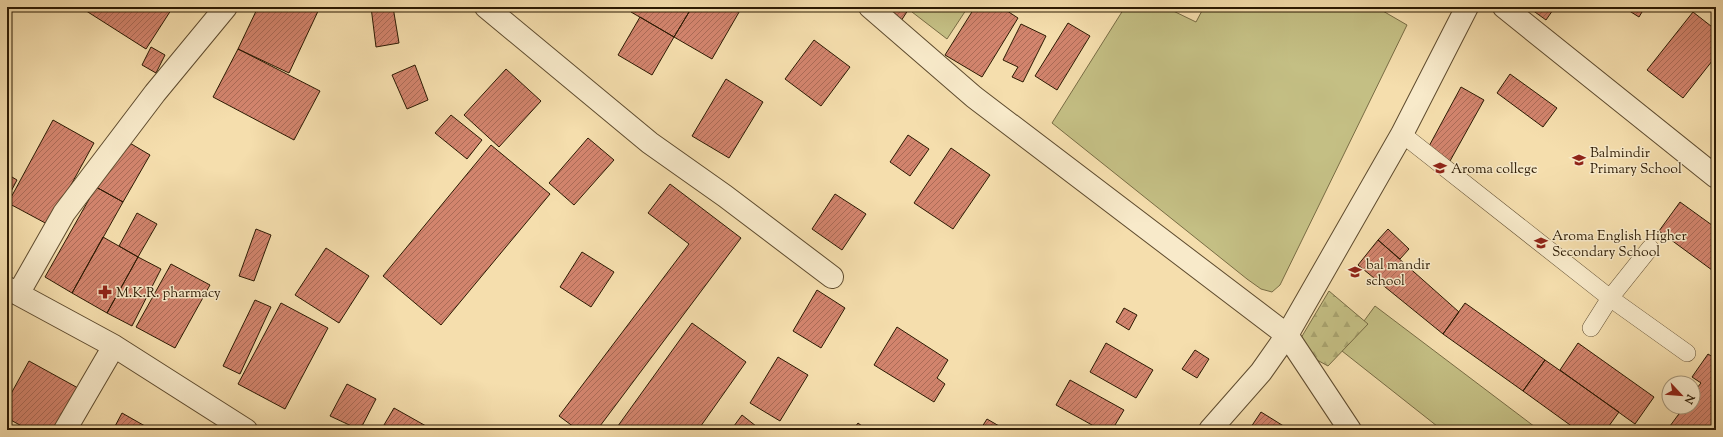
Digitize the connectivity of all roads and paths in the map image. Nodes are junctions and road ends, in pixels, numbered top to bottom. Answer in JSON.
{"nodes":[{"id":1,"x":226,"y":7,"type":"edge"},
{"id":2,"x":486,"y":7,"type":"edge"},
{"id":3,"x":870,"y":7,"type":"edge"},
{"id":4,"x":1504,"y":7,"type":"edge"},
{"id":5,"x":1462,"y":9,"type":"edge"},
{"id":6,"x":1402,"y":134,"type":"junction"},
{"id":7,"x":1716,"y":177,"type":"edge"},
{"id":8,"x":1650,"y":248,"type":"dead end"},
{"id":9,"x":832,"y":277,"type":"dead end"},
{"id":10,"x":13,"y":291,"type":"edge"},
{"id":11,"x":1610,"y":298,"type":"junction"},
{"id":12,"x":1591,"y":328,"type":"dead end"},
{"id":13,"x":1287,"y":335,"type":"junction"},
{"id":14,"x":114,"y":346,"type":"junction"},
{"id":15,"x":1687,"y":353,"type":"dead end"},
{"id":16,"x":65,"y":430,"type":"edge"},
{"id":17,"x":246,"y":430,"type":"edge"},
{"id":18,"x":1210,"y":430,"type":"edge"},
{"id":19,"x":1350,"y":430,"type":"edge"}],
"edges":[{"from":1,"to":10,"type":"street"},
{"from":2,"to":9,"type":"street"},
{"from":3,"to":13,"type":"street"},
{"from":4,"to":7,"type":"street"},
{"from":5,"to":6,"type":"street"},
{"from":6,"to":11,"type":"lane"},
{"from":6,"to":13,"type":"street"},
{"from":8,"to":11,"type":"lane"},
{"from":10,"to":14,"type":"street"},
{"from":11,"to":12,"type":"lane"},
{"from":11,"to":15,"type":"lane"},
{"from":13,"to":18,"type":"street"},
{"from":13,"to":19,"type":"street"},
{"from":14,"to":16,"type":"street"},
{"from":14,"to":17,"type":"street"}]}
